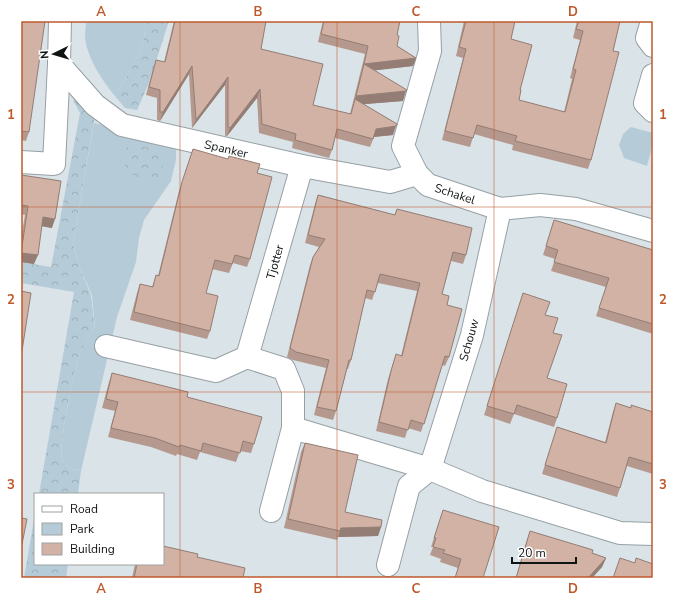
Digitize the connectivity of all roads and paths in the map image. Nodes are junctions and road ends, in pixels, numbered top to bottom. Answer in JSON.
{"nodes":[{"id":1,"x":60,"y":21,"type":"edge"},
{"id":2,"x":429,"y":21,"type":"edge"},
{"id":3,"x":652,"y":21,"type":"edge"},
{"id":4,"x":653,"y":46,"type":"edge"},
{"id":5,"x":59,"y":64,"type":"junction"},
{"id":6,"x":653,"y":75,"type":"edge"},
{"id":7,"x":653,"y":111,"type":"edge"},
{"id":8,"x":21,"y":162,"type":"edge"},
{"id":9,"x":302,"y":166,"type":"junction"},
{"id":10,"x":417,"y":174,"type":"junction"},
{"id":11,"x":500,"y":209,"type":"junction"},
{"id":12,"x":652,"y":227,"type":"edge"},
{"id":13,"x":106,"y":346,"type":"dead end"},
{"id":14,"x":247,"y":357,"type":"junction"},
{"id":15,"x":293,"y":428,"type":"junction"},
{"id":16,"x":430,"y":469,"type":"junction"},
{"id":17,"x":271,"y":512,"type":"dead end"},
{"id":18,"x":653,"y":534,"type":"edge"},
{"id":19,"x":388,"y":565,"type":"dead end"}],
"edges":[{"from":1,"to":5,"type":"street"},
{"from":2,"to":10,"type":"street","name":"Schakel"},
{"from":3,"to":4,"type":"street"},
{"from":5,"to":8,"type":"street"},
{"from":5,"to":9,"type":"street","name":"Spanker"},
{"from":6,"to":7,"type":"street"},
{"from":9,"to":10,"type":"street","name":"Spanker"},
{"from":9,"to":14,"type":"street","name":"Tjotter"},
{"from":10,"to":11,"type":"street","name":"Schakel"},
{"from":11,"to":12,"type":"street","name":"Schakel"},
{"from":11,"to":16,"type":"street","name":"Schouw"},
{"from":13,"to":14,"type":"street"},
{"from":14,"to":15,"type":"street"},
{"from":15,"to":16,"type":"street"},
{"from":15,"to":17,"type":"street"},
{"from":16,"to":18,"type":"street"},
{"from":16,"to":19,"type":"street"}]}
